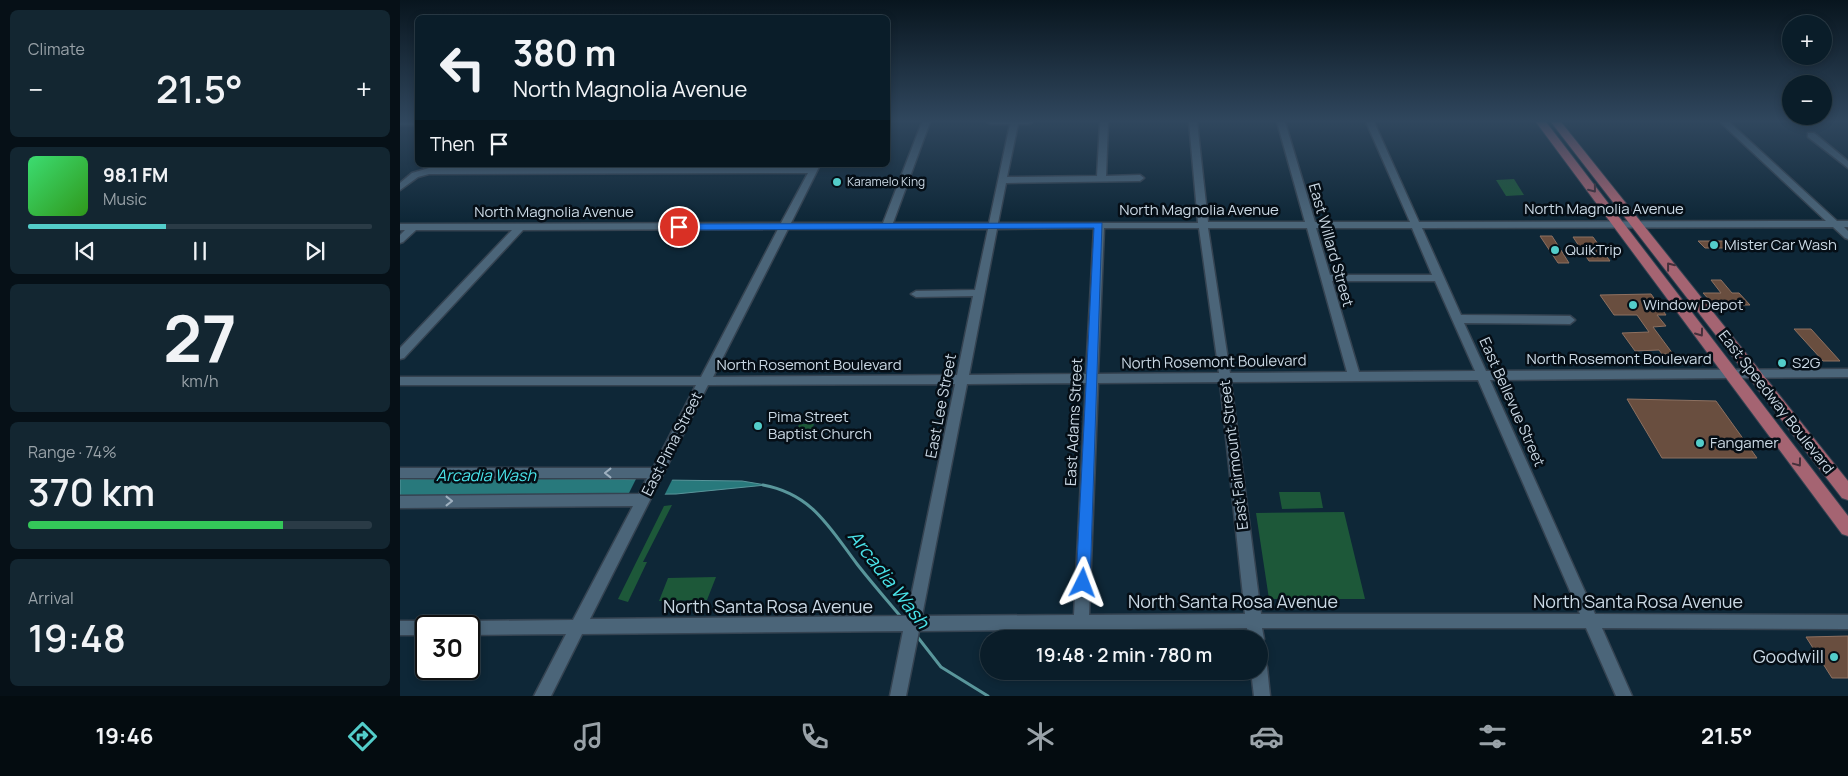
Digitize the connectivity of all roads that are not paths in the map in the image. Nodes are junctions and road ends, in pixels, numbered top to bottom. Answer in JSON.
{"nodes":[{"id":1,"x":914,"y":154,"type":"edge"},
{"id":2,"x":1008,"y":154,"type":"edge"},
{"id":3,"x":1102,"y":154,"type":"edge"},
{"id":4,"x":1196,"y":154,"type":"edge"},
{"id":5,"x":1290,"y":154,"type":"edge"},
{"id":6,"x":1384,"y":154,"type":"edge"},
{"id":7,"x":1567,"y":154,"type":"edge"},
{"id":8,"x":1582,"y":154,"type":"edge"},
{"id":9,"x":1759,"y":154,"type":"edge"},
{"id":10,"x":1835,"y":154,"type":"edge"},
{"id":11,"x":1848,"y":165,"type":"edge"},
{"id":12,"x":815,"y":167,"type":"edge"},
{"id":13,"x":1140,"y":178,"type":"dead end"},
{"id":14,"x":1101,"y":179,"type":"junction"},
{"id":15,"x":1003,"y":180,"type":"junction"},
{"id":16,"x":400,"y":187,"type":"edge"},
{"id":17,"x":1414,"y":223,"type":"junction"},
{"id":18,"x":1203,"y":224,"type":"junction"},
{"id":19,"x":1309,"y":224,"type":"junction"},
{"id":20,"x":1620,"y":224,"type":"junction"},
{"id":21,"x":1637,"y":224,"type":"junction"},
{"id":22,"x":1834,"y":224,"type":"junction"},
{"id":23,"x":1848,"y":224,"type":"edge"},
{"id":24,"x":993,"y":225,"type":"junction"},
{"id":25,"x":1098,"y":225,"type":"junction"},
{"id":26,"x":887,"y":226,"type":"junction"},
{"id":27,"x":400,"y":227,"type":"edge"},
{"id":28,"x":414,"y":227,"type":"junction"},
{"id":29,"x":520,"y":227,"type":"junction"},
{"id":30,"x":784,"y":227,"type":"junction"},
{"id":31,"x":1848,"y":236,"type":"edge"},
{"id":32,"x":400,"y":240,"type":"edge"},
{"id":33,"x":1326,"y":278,"type":"junction"},
{"id":34,"x":1438,"y":278,"type":"junction"},
{"id":35,"x":980,"y":293,"type":"junction"},
{"id":36,"x":916,"y":294,"type":"dead end"},
{"id":37,"x":1457,"y":320,"type":"junction"},
{"id":38,"x":1570,"y":320,"type":"dead end"},
{"id":39,"x":400,"y":355,"type":"edge"},
{"id":40,"x":1848,"y":373,"type":"edge"},
{"id":41,"x":1730,"y":374,"type":"junction"},
{"id":42,"x":1754,"y":374,"type":"junction"},
{"id":43,"x":1483,"y":375,"type":"junction"},
{"id":44,"x":1354,"y":376,"type":"junction"},
{"id":45,"x":1225,"y":377,"type":"junction"},
{"id":46,"x":1093,"y":378,"type":"junction"},
{"id":47,"x":964,"y":379,"type":"junction"},
{"id":48,"x":400,"y":381,"type":"edge"},
{"id":49,"x":704,"y":381,"type":"junction"},
{"id":50,"x":400,"y":473,"type":"edge"},
{"id":51,"x":656,"y":474,"type":"junction"},
{"id":52,"x":1848,"y":493,"type":"edge"},
{"id":53,"x":645,"y":497,"type":"junction"},
{"id":54,"x":400,"y":502,"type":"edge"},
{"id":55,"x":1848,"y":530,"type":"edge"},
{"id":56,"x":1590,"y":620,"type":"junction"},
{"id":57,"x":1081,"y":621,"type":"junction"},
{"id":58,"x":1254,"y":621,"type":"junction"},
{"id":59,"x":1848,"y":622,"type":"edge"},
{"id":60,"x":913,"y":625,"type":"junction"},
{"id":61,"x":578,"y":627,"type":"junction"},
{"id":62,"x":400,"y":628,"type":"edge"},
{"id":63,"x":415,"y":628,"type":"edge"},
{"id":64,"x":480,"y":628,"type":"edge"},
{"id":65,"x":1255,"y":630,"type":"edge"},
{"id":66,"x":1260,"y":680,"type":"edge"},
{"id":67,"x":542,"y":696,"type":"edge"},
{"id":68,"x":898,"y":696,"type":"edge"},
{"id":69,"x":1262,"y":696,"type":"edge"},
{"id":70,"x":1624,"y":696,"type":"edge"}],
"edges":[{"from":1,"to":26,"type":"street"},
{"from":2,"to":15,"type":"street","name":"East Lee Street"},
{"from":3,"to":14,"type":"street"},
{"from":4,"to":18,"type":"street","name":"East Fairmount Street"},
{"from":5,"to":19,"type":"street","name":"East Willard Street"},
{"from":6,"to":17,"type":"street","name":"East Bellevue Street"},
{"from":7,"to":20,"type":"main road","name":"East Speedway Boulevard","one_way":true},
{"from":8,"to":21,"type":"main road","name":"East Speedway Boulevard"},
{"from":9,"to":22,"type":"street"},
{"from":10,"to":11,"type":"street"},
{"from":12,"to":16,"type":"street"},
{"from":12,"to":30,"type":"street","name":"East Pima Street"},
{"from":13,"to":14,"type":"street"},
{"from":14,"to":15,"type":"street"},
{"from":15,"to":24,"type":"street","name":"East Lee Street"},
{"from":17,"to":19,"type":"street","name":"North Magnolia Avenue"},
{"from":17,"to":20,"type":"street","name":"North Magnolia Avenue"},
{"from":17,"to":34,"type":"street","name":"East Bellevue Street"},
{"from":18,"to":19,"type":"street","name":"North Magnolia Avenue"},
{"from":18,"to":25,"type":"street","name":"North Magnolia Avenue"},
{"from":18,"to":45,"type":"street","name":"East Fairmount Street"},
{"from":19,"to":33,"type":"street","name":"East Willard Street"},
{"from":20,"to":21,"type":"street","name":"North Magnolia Avenue"},
{"from":20,"to":41,"type":"main road","name":"East Speedway Boulevard","one_way":true},
{"from":21,"to":22,"type":"street","name":"North Magnolia Avenue"},
{"from":42,"to":21,"type":"main road","name":"East Speedway Boulevard","one_way":true},
{"from":22,"to":23,"type":"street","name":"North Magnolia Avenue"},
{"from":22,"to":31,"type":"street"},
{"from":24,"to":25,"type":"street","name":"North Magnolia Avenue"},
{"from":24,"to":26,"type":"street","name":"North Magnolia Avenue"},
{"from":24,"to":35,"type":"street","name":"East Lee Street"},
{"from":25,"to":46,"type":"street","name":"East Adams Street"},
{"from":26,"to":30,"type":"street","name":"North Magnolia Avenue"},
{"from":27,"to":28,"type":"street","name":"North Magnolia Avenue"},
{"from":28,"to":29,"type":"street","name":"North Magnolia Avenue"},
{"from":28,"to":32,"type":"street"},
{"from":29,"to":30,"type":"street","name":"North Magnolia Avenue"},
{"from":29,"to":39,"type":"street"},
{"from":30,"to":49,"type":"street","name":"East Pima Street"},
{"from":33,"to":34,"type":"street"},
{"from":33,"to":44,"type":"street","name":"East Willard Street"},
{"from":34,"to":37,"type":"street","name":"East Bellevue Street"},
{"from":35,"to":36,"type":"street"},
{"from":35,"to":47,"type":"street","name":"East Lee Street"},
{"from":37,"to":38,"type":"street"},
{"from":37,"to":43,"type":"street","name":"East Bellevue Street"},
{"from":40,"to":42,"type":"street","name":"North Rosemont Boulevard"},
{"from":41,"to":42,"type":"street","name":"North Rosemont Boulevard"},
{"from":41,"to":43,"type":"street","name":"North Rosemont Boulevard"},
{"from":41,"to":55,"type":"main road","name":"East Speedway Boulevard","one_way":true},
{"from":42,"to":52,"type":"main road","name":"East Speedway Boulevard"},
{"from":43,"to":44,"type":"street","name":"North Rosemont Boulevard"},
{"from":43,"to":56,"type":"street","name":"East Bellevue Street"},
{"from":44,"to":45,"type":"street","name":"North Rosemont Boulevard"},
{"from":45,"to":46,"type":"street","name":"North Rosemont Boulevard"},
{"from":45,"to":58,"type":"street","name":"East Fairmount Street"},
{"from":46,"to":47,"type":"street","name":"North Rosemont Boulevard"},
{"from":46,"to":57,"type":"street","name":"East Adams Street"},
{"from":47,"to":49,"type":"street","name":"North Rosemont Boulevard"},
{"from":47,"to":60,"type":"street","name":"East Lee Street"},
{"from":48,"to":49,"type":"street","name":"North Rosemont Boulevard"},
{"from":49,"to":51,"type":"street","name":"East Pima Street"},
{"from":51,"to":50,"type":"street","one_way":true},
{"from":51,"to":53,"type":"street","name":"East Pima Street"},
{"from":54,"to":53,"type":"street","one_way":true},
{"from":53,"to":61,"type":"street","name":"East Pima Street"},
{"from":56,"to":58,"type":"street","name":"North Santa Rosa Avenue"},
{"from":56,"to":59,"type":"street","name":"North Santa Rosa Avenue"},
{"from":56,"to":70,"type":"street","name":"East Bellevue Street"},
{"from":57,"to":58,"type":"street","name":"North Santa Rosa Avenue"},
{"from":57,"to":60,"type":"street","name":"North Santa Rosa Avenue"},
{"from":58,"to":65,"type":"street","name":"East Fairmount Street"},
{"from":60,"to":61,"type":"street","name":"North Santa Rosa Avenue"},
{"from":60,"to":68,"type":"street","name":"East Lee Street"},
{"from":61,"to":64,"type":"street","name":"North Santa Rosa Avenue"},
{"from":61,"to":67,"type":"street","name":"East Pima Street"},
{"from":62,"to":63,"type":"street"},
{"from":66,"to":69,"type":"street"}]}
